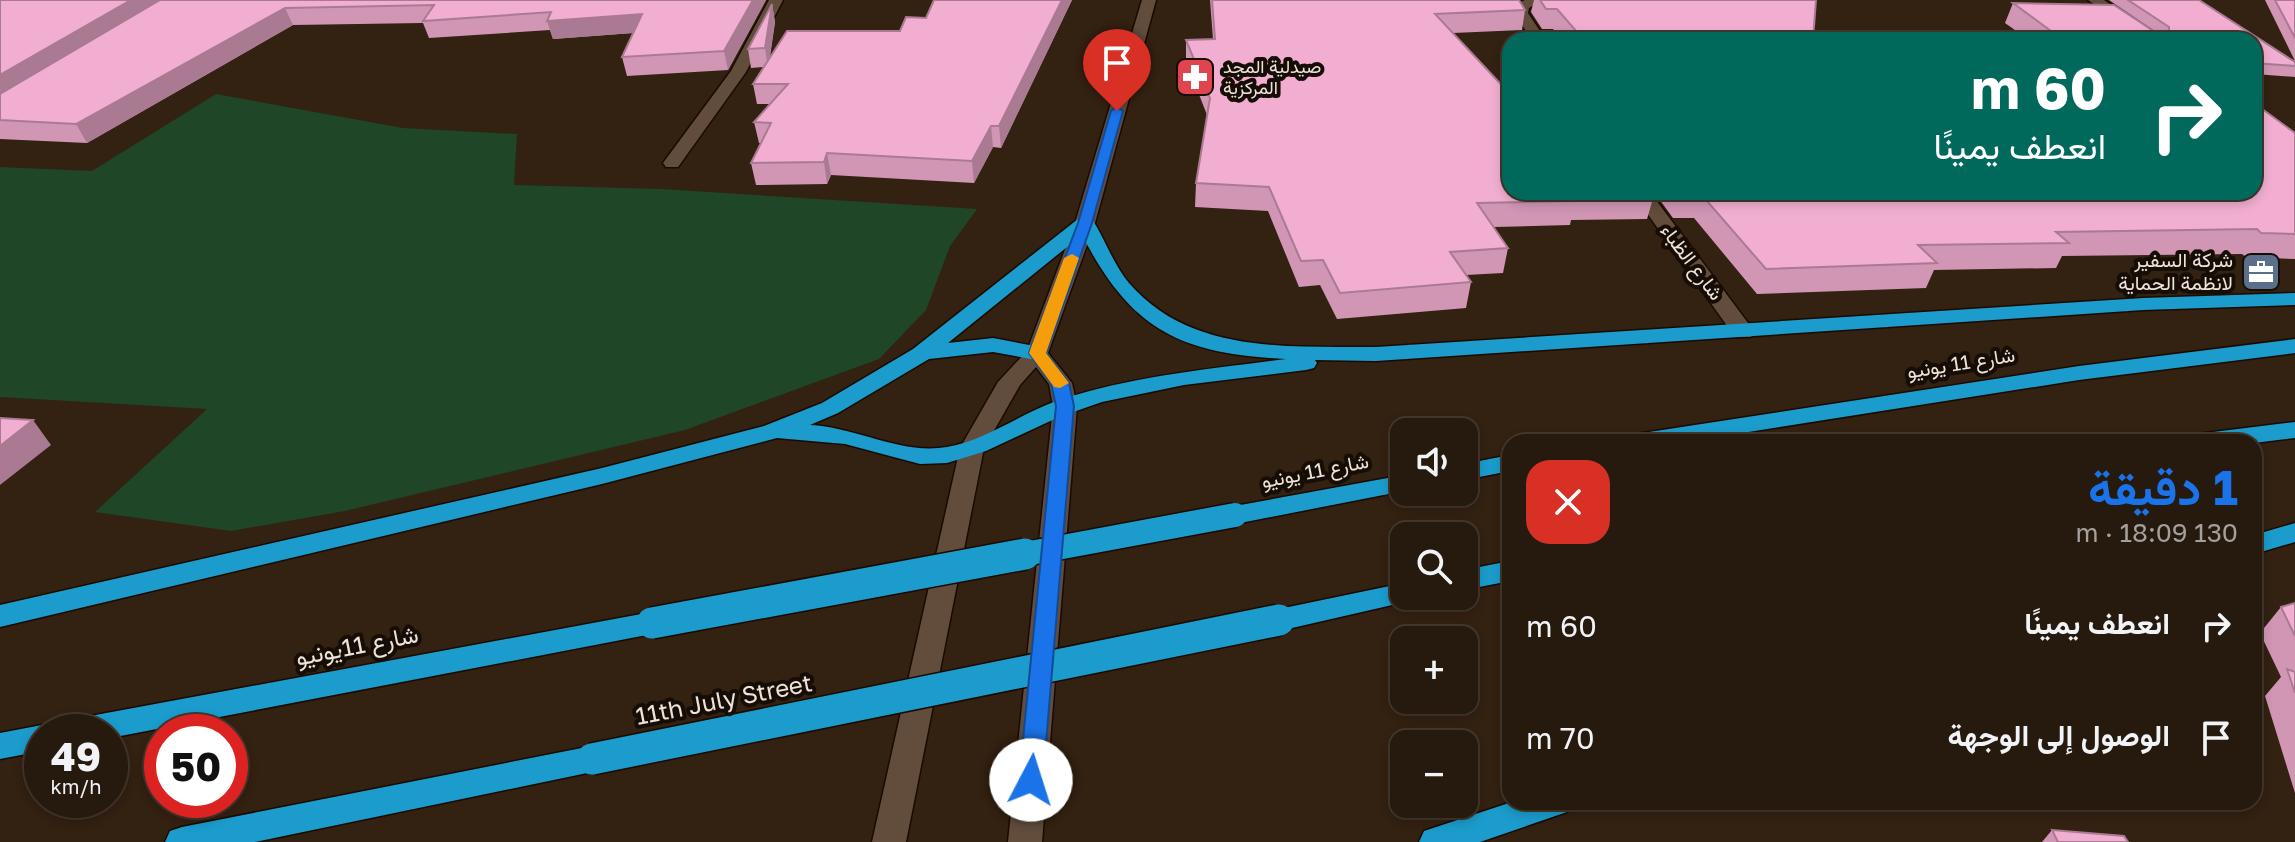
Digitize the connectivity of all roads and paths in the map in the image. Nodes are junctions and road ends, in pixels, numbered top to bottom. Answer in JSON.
{"nodes":[{"id":1,"x":776,"y":0,"type":"edge"},
{"id":2,"x":1149,"y":0,"type":"edge"},
{"id":3,"x":1536,"y":0,"type":"edge"},
{"id":4,"x":2095,"y":0,"type":"edge"},
{"id":5,"x":1534,"y":32,"type":"edge"},
{"id":6,"x":2143,"y":32,"type":"edge"},
{"id":7,"x":672,"y":163,"type":"dead end"},
{"id":8,"x":1647,"y":200,"type":"edge"},
{"id":9,"x":1085,"y":223,"type":"junction"},
{"id":10,"x":2295,"y":299,"type":"edge"},
{"id":11,"x":1743,"y":332,"type":"junction"},
{"id":12,"x":2295,"y":346,"type":"edge"},
{"id":13,"x":1037,"y":353,"type":"junction"},
{"id":14,"x":921,"y":354,"type":"junction"},
{"id":15,"x":1376,"y":354,"type":"junction"},
{"id":16,"x":1065,"y":406,"type":"junction"},
{"id":17,"x":2295,"y":430,"type":"edge"},
{"id":18,"x":773,"y":431,"type":"junction"},
{"id":19,"x":1687,"y":434,"type":"edge"},
{"id":20,"x":2262,"y":434,"type":"edge"},
{"id":21,"x":972,"y":448,"type":"junction"},
{"id":22,"x":1502,"y":465,"type":"edge"},
{"id":23,"x":1478,"y":469,"type":"edge"},
{"id":24,"x":1390,"y":486,"type":"edge"},
{"id":25,"x":2295,"y":532,"type":"edge"},
{"id":26,"x":2262,"y":542,"type":"edge"},
{"id":27,"x":1502,"y":573,"type":"edge"},
{"id":28,"x":1478,"y":577,"type":"edge"},
{"id":29,"x":1390,"y":596,"type":"edge"},
{"id":30,"x":0,"y":616,"type":"edge"},
{"id":31,"x":652,"y":623,"type":"joint"},
{"id":32,"x":128,"y":722,"type":"edge"},
{"id":33,"x":24,"y":741,"type":"edge"},
{"id":34,"x":0,"y":746,"type":"edge"},
{"id":35,"x":1531,"y":810,"type":"edge"},
{"id":36,"x":182,"y":842,"type":"edge"},
{"id":37,"x":889,"y":842,"type":"edge"},
{"id":38,"x":1025,"y":842,"type":"edge"},
{"id":39,"x":1436,"y":842,"type":"edge"}],
"edges":[{"from":1,"to":7,"type":"main road"},
{"from":2,"to":9,"type":"main road"},
{"from":3,"to":5,"type":"main road"},
{"from":4,"to":6,"type":"main road"},
{"from":8,"to":11,"type":"main road","name":"شارع الظباء"},
{"from":9,"to":13,"type":"main road"},
{"from":9,"to":14,"type":"highway"},
{"from":9,"to":15,"type":"highway"},
{"from":10,"to":11,"type":"highway"},
{"from":11,"to":15,"type":"highway"},
{"from":12,"to":19,"type":"highway","name":"شارع 11 يونيو"},
{"from":13,"to":14,"type":"highway"},
{"from":13,"to":16,"type":"main road"},
{"from":13,"to":21,"type":"main road"},
{"from":14,"to":18,"type":"highway"},
{"from":15,"to":16,"type":"highway"},
{"from":16,"to":21,"type":"highway"},
{"from":16,"to":38,"type":"main road"},
{"from":17,"to":20,"type":"highway"},
{"from":18,"to":21,"type":"highway"},
{"from":18,"to":30,"type":"highway"},
{"from":21,"to":37,"type":"main road"},
{"from":22,"to":23,"type":"highway"},
{"from":24,"to":31,"type":"highway","name":"شارع 11 يونيو","bridge":true},
{"from":25,"to":26,"type":"highway"},
{"from":27,"to":28,"type":"highway"},
{"from":29,"to":36,"type":"highway","name":"11th July Street","bridge":true},
{"from":31,"to":32,"type":"highway","name":"شارع 11يونيو"},
{"from":33,"to":34,"type":"highway"},
{"from":35,"to":39,"type":"highway"}]}
